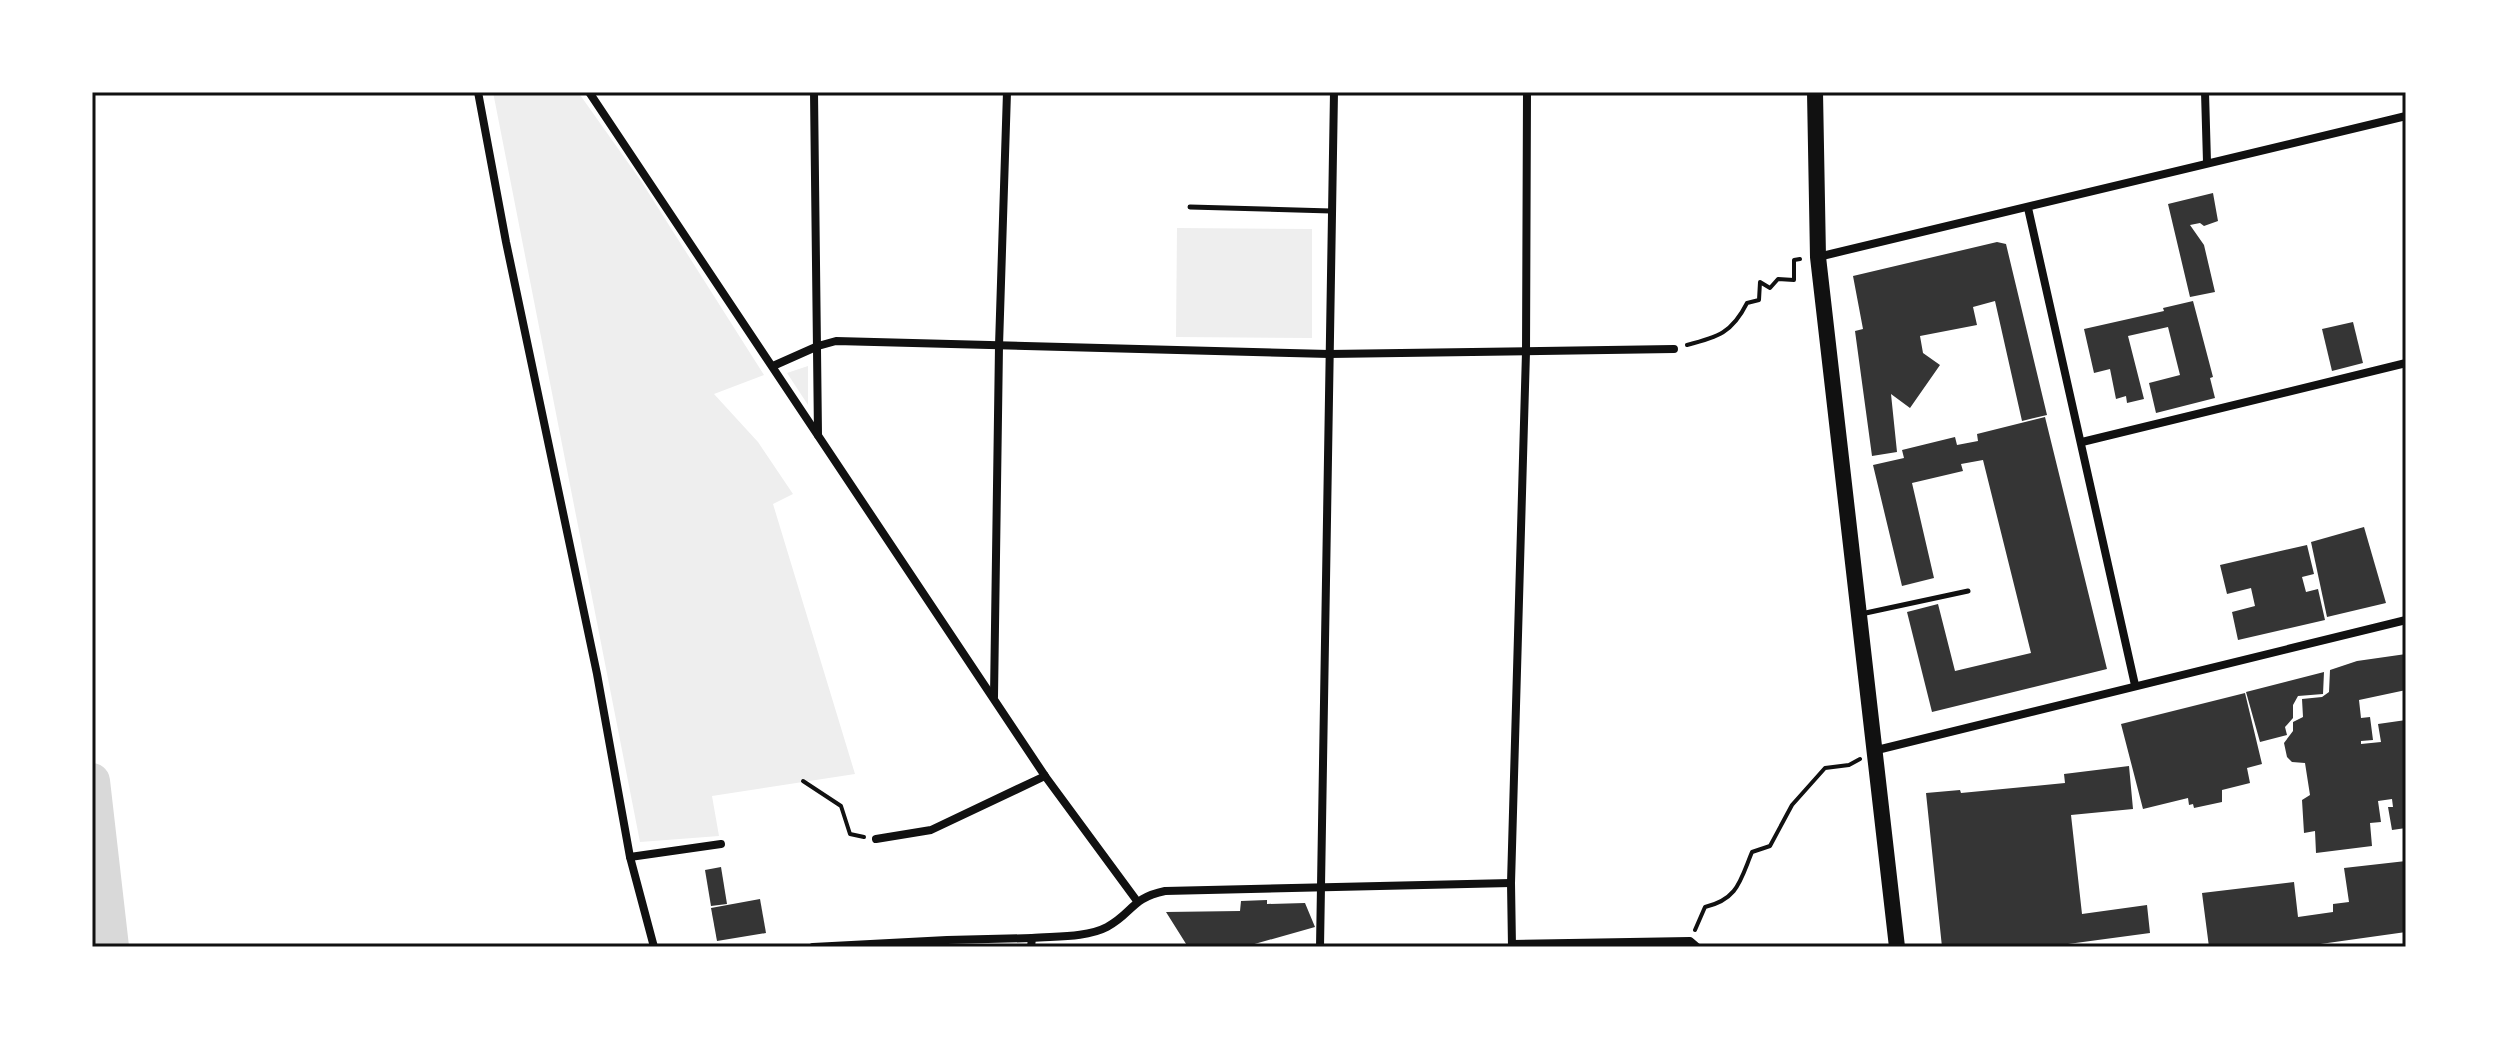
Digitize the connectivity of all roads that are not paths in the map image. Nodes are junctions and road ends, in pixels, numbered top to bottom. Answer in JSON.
{"nodes":[{"id":1,"x":478,"y":92,"type":"edge"},
{"id":2,"x":589,"y":92,"type":"edge"},
{"id":3,"x":814,"y":92,"type":"edge"},
{"id":4,"x":1007,"y":92,"type":"edge"},
{"id":5,"x":1334,"y":92,"type":"edge"},
{"id":6,"x":1527,"y":92,"type":"edge"},
{"id":7,"x":1815,"y":92,"type":"edge"},
{"id":8,"x":2205,"y":92,"type":"edge"},
{"id":9,"x":2406,"y":116,"type":"edge"},
{"id":10,"x":2207,"y":162,"type":"junction"},
{"id":11,"x":1190,"y":207,"type":"dead end"},
{"id":12,"x":2028,"y":208,"type":"junction"},
{"id":13,"x":1331,"y":211,"type":"junction"},
{"id":14,"x":1818,"y":257,"type":"junction"},
{"id":15,"x":818,"y":346,"type":"junction"},
{"id":16,"x":999,"y":346,"type":"junction"},
{"id":17,"x":1674,"y":349,"type":"road end"},
{"id":18,"x":1526,"y":352,"type":"junction"},
{"id":19,"x":1329,"y":354,"type":"junction"},
{"id":20,"x":2406,"y":363,"type":"edge"},
{"id":21,"x":773,"y":366,"type":"junction"},
{"id":22,"x":819,"y":438,"type":"junction"},
{"id":23,"x":2082,"y":442,"type":"junction"},
{"id":24,"x":1968,"y":591,"type":"dead end"},
{"id":25,"x":1860,"y":614,"type":"junction"},
{"id":26,"x":2406,"y":620,"type":"edge"},
{"id":27,"x":2135,"y":685,"type":"junction"},
{"id":28,"x":994,"y":698,"type":"junction"},
{"id":29,"x":1877,"y":750,"type":"junction"},
{"id":30,"x":1045,"y":776,"type":"junction"},
{"id":31,"x":876,"y":839,"type":"road end"},
{"id":32,"x":721,"y":844,"type":"dead end"},
{"id":33,"x":630,"y":857,"type":"junction"},
{"id":34,"x":1511,"y":883,"type":"junction"},
{"id":35,"x":1321,"y":888,"type":"junction"},
{"id":36,"x":1137,"y":901,"type":"junction"},
{"id":37,"x":1032,"y":943,"type":"edge"},
{"id":38,"x":1694,"y":944,"type":"edge"},
{"id":39,"x":1512,"y":946,"type":"edge"},
{"id":40,"x":654,"y":947,"type":"edge"},
{"id":41,"x":813,"y":947,"type":"edge"},
{"id":42,"x":1320,"y":947,"type":"edge"},
{"id":43,"x":1897,"y":947,"type":"edge"}],
"edges":[{"from":1,"to":33,"type":"street"},
{"from":2,"to":21,"type":"street"},
{"from":3,"to":15,"type":"street"},
{"from":4,"to":16,"type":"street"},
{"from":5,"to":13,"type":"street"},
{"from":6,"to":18,"type":"street"},
{"from":7,"to":14,"type":"main road"},
{"from":8,"to":10,"type":"street"},
{"from":9,"to":10,"type":"street"},
{"from":10,"to":12,"type":"street"},
{"from":11,"to":13,"type":"lane"},
{"from":12,"to":14,"type":"street"},
{"from":12,"to":23,"type":"street"},
{"from":13,"to":19,"type":"street"},
{"from":14,"to":25,"type":"main road"},
{"from":15,"to":16,"type":"street"},
{"from":15,"to":21,"type":"street"},
{"from":15,"to":22,"type":"street"},
{"from":16,"to":19,"type":"street"},
{"from":16,"to":28,"type":"street"},
{"from":17,"to":18,"type":"street"},
{"from":18,"to":19,"type":"street"},
{"from":18,"to":34,"type":"street"},
{"from":19,"to":35,"type":"street"},
{"from":20,"to":23,"type":"street"},
{"from":21,"to":22,"type":"street"},
{"from":22,"to":28,"type":"street"},
{"from":23,"to":27,"type":"street"},
{"from":24,"to":25,"type":"lane"},
{"from":25,"to":29,"type":"main road"},
{"from":26,"to":27,"type":"street"},
{"from":27,"to":29,"type":"street"},
{"from":28,"to":30,"type":"street"},
{"from":29,"to":43,"type":"main road"},
{"from":30,"to":31,"type":"street"},
{"from":30,"to":36,"type":"street"},
{"from":32,"to":33,"type":"street"},
{"from":33,"to":40,"type":"street"},
{"from":34,"to":35,"type":"street"},
{"from":34,"to":39,"type":"street"},
{"from":35,"to":36,"type":"street"},
{"from":35,"to":42,"type":"street"},
{"from":36,"to":37,"type":"street"},
{"from":37,"to":41,"type":"street"},
{"from":38,"to":39,"type":"street"}]}
